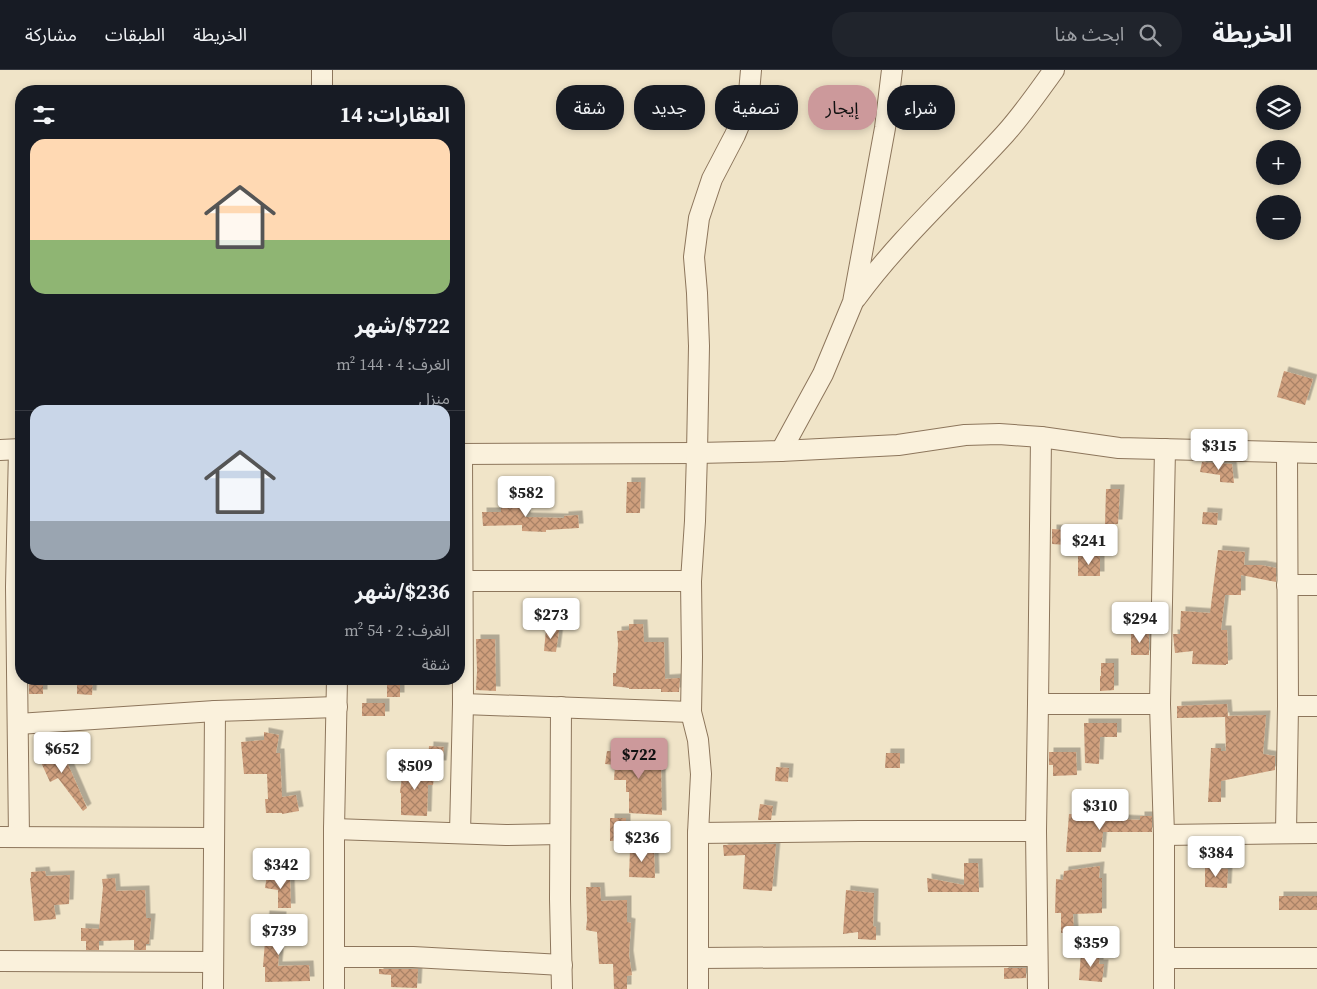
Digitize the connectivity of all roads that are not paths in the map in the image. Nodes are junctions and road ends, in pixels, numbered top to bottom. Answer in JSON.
{"nodes":[{"id":1,"x":322,"y":70,"type":"edge"},
{"id":2,"x":751,"y":70,"type":"edge"},
{"id":3,"x":892,"y":70,"type":"edge"},
{"id":4,"x":1054,"y":70,"type":"edge"},
{"id":5,"x":322,"y":85,"type":"edge"},
{"id":6,"x":853,"y":302,"type":"junction"},
{"id":7,"x":1041,"y":438,"type":"junction"},
{"id":8,"x":13,"y":449,"type":"edge"},
{"id":9,"x":1165,"y":449,"type":"junction"},
{"id":10,"x":781,"y":450,"type":"junction"},
{"id":11,"x":697,"y":453,"type":"junction"},
{"id":12,"x":1287,"y":453,"type":"junction"},
{"id":13,"x":1317,"y":453,"type":"edge"},
{"id":14,"x":465,"y":454,"type":"edge"},
{"id":15,"x":15,"y":495,"type":"edge"},
{"id":16,"x":690,"y":580,"type":"junction"},
{"id":17,"x":465,"y":581,"type":"edge"},
{"id":18,"x":1287,"y":585,"type":"junction"},
{"id":19,"x":1317,"y":585,"type":"edge"},
{"id":20,"x":18,"y":685,"type":"edge"},
{"id":21,"x":337,"y":685,"type":"edge"},
{"id":22,"x":462,"y":685,"type":"edge"},
{"id":23,"x":462,"y":704,"type":"junction"},
{"id":24,"x":1038,"y":704,"type":"junction"},
{"id":25,"x":1160,"y":704,"type":"junction"},
{"id":26,"x":1288,"y":706,"type":"junction"},
{"id":27,"x":1317,"y":706,"type":"edge"},
{"id":28,"x":337,"y":707,"type":"junction"},
{"id":29,"x":561,"y":707,"type":"junction"},
{"id":30,"x":215,"y":710,"type":"junction"},
{"id":31,"x":691,"y":712,"type":"junction"},
{"id":32,"x":18,"y":724,"type":"junction"},
{"id":33,"x":334,"y":829,"type":"junction"},
{"id":34,"x":1036,"y":831,"type":"junction"},
{"id":35,"x":460,"y":833,"type":"junction"},
{"id":36,"x":698,"y":833,"type":"junction"},
{"id":37,"x":1286,"y":833,"type":"junction"},
{"id":38,"x":1317,"y":833,"type":"edge"},
{"id":39,"x":560,"y":834,"type":"junction"},
{"id":40,"x":1164,"y":835,"type":"junction"},
{"id":41,"x":9,"y":836,"type":"edge"},
{"id":42,"x":214,"y":838,"type":"junction"},
{"id":43,"x":1037,"y":956,"type":"junction"},
{"id":44,"x":334,"y":957,"type":"junction"},
{"id":45,"x":699,"y":958,"type":"junction"},
{"id":46,"x":1165,"y":958,"type":"junction"},
{"id":47,"x":1317,"y":958,"type":"edge"},
{"id":48,"x":0,"y":961,"type":"edge"},
{"id":49,"x":213,"y":962,"type":"junction"},
{"id":50,"x":562,"y":965,"type":"junction"},
{"id":51,"x":213,"y":989,"type":"edge"},
{"id":52,"x":334,"y":989,"type":"edge"},
{"id":53,"x":562,"y":989,"type":"edge"},
{"id":54,"x":698,"y":989,"type":"edge"},
{"id":55,"x":1038,"y":989,"type":"edge"},
{"id":56,"x":1164,"y":989,"type":"edge"}],
"edges":[{"from":1,"to":5,"type":"street"},
{"from":2,"to":11,"type":"street"},
{"from":3,"to":6,"type":"street"},
{"from":4,"to":6,"type":"street"},
{"from":6,"to":10,"type":"street"},
{"from":7,"to":9,"type":"street"},
{"from":7,"to":10,"type":"street"},
{"from":7,"to":24,"type":"street"},
{"from":8,"to":15,"type":"street"},
{"from":9,"to":12,"type":"street"},
{"from":9,"to":25,"type":"street"},
{"from":10,"to":11,"type":"street"},
{"from":11,"to":14,"type":"street"},
{"from":11,"to":16,"type":"street"},
{"from":12,"to":13,"type":"street"},
{"from":12,"to":18,"type":"street"},
{"from":16,"to":17,"type":"street"},
{"from":16,"to":31,"type":"street"},
{"from":18,"to":19,"type":"street"},
{"from":18,"to":26,"type":"street"},
{"from":20,"to":32,"type":"street"},
{"from":21,"to":28,"type":"street"},
{"from":22,"to":23,"type":"street"},
{"from":23,"to":29,"type":"street"},
{"from":23,"to":35,"type":"street"},
{"from":24,"to":25,"type":"street"},
{"from":24,"to":34,"type":"street"},
{"from":25,"to":40,"type":"street"},
{"from":26,"to":27,"type":"street"},
{"from":26,"to":37,"type":"street"},
{"from":28,"to":30,"type":"street"},
{"from":28,"to":33,"type":"street"},
{"from":29,"to":31,"type":"street"},
{"from":29,"to":39,"type":"street"},
{"from":30,"to":32,"type":"street"},
{"from":30,"to":42,"type":"street"},
{"from":31,"to":36,"type":"street"},
{"from":32,"to":41,"type":"street"},
{"from":33,"to":35,"type":"street"},
{"from":33,"to":44,"type":"street"},
{"from":34,"to":36,"type":"street"},
{"from":34,"to":43,"type":"street"},
{"from":35,"to":39,"type":"street"},
{"from":36,"to":45,"type":"street"},
{"from":37,"to":38,"type":"street"},
{"from":37,"to":40,"type":"street"},
{"from":39,"to":50,"type":"street"},
{"from":40,"to":46,"type":"street"},
{"from":41,"to":42,"type":"street"},
{"from":42,"to":49,"type":"street"},
{"from":43,"to":45,"type":"street"},
{"from":43,"to":55,"type":"street"},
{"from":44,"to":50,"type":"street"},
{"from":44,"to":52,"type":"street"},
{"from":45,"to":54,"type":"street"},
{"from":46,"to":47,"type":"street"},
{"from":46,"to":56,"type":"street"},
{"from":48,"to":49,"type":"street"},
{"from":49,"to":51,"type":"street"},
{"from":50,"to":53,"type":"street"}]}
